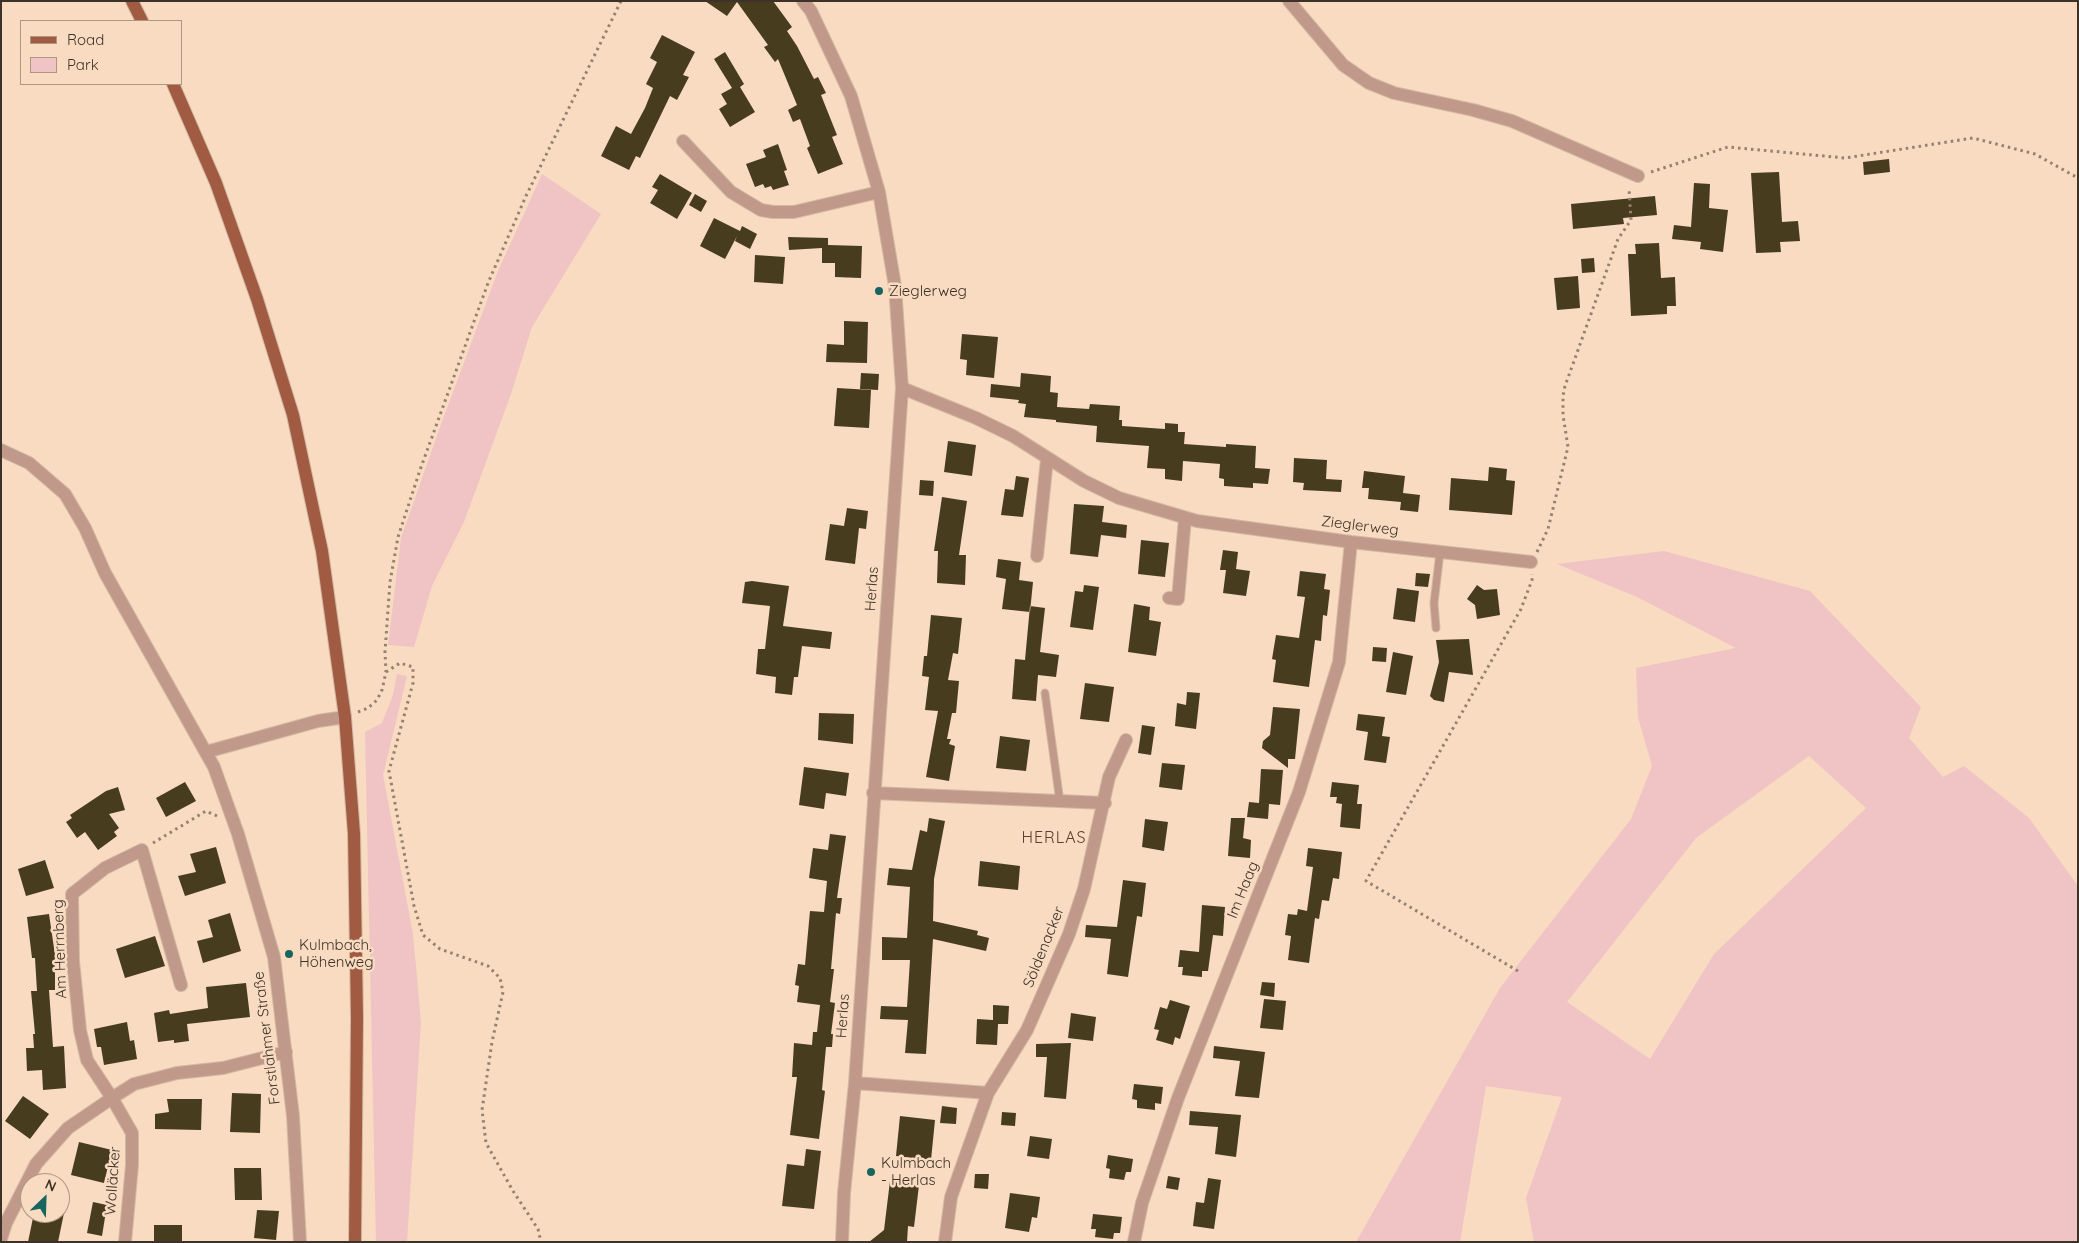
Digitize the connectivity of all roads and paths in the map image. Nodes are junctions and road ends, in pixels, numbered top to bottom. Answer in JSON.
{"nodes":[{"id":1,"x":132,"y":1,"type":"edge"},
{"id":2,"x":621,"y":1,"type":"edge"},
{"id":3,"x":803,"y":1,"type":"edge"},
{"id":4,"x":1289,"y":1,"type":"edge"},
{"id":5,"x":142,"y":20,"type":"edge"},
{"id":6,"x":173,"y":85,"type":"edge"},
{"id":7,"x":683,"y":141,"type":"dead end"},
{"id":8,"x":1633,"y":174,"type":"junction"},
{"id":9,"x":2078,"y":178,"type":"edge"},
{"id":10,"x":879,"y":192,"type":"junction"},
{"id":11,"x":902,"y":388,"type":"junction"},
{"id":12,"x":1,"y":450,"type":"edge"},
{"id":13,"x":1047,"y":459,"type":"junction"},
{"id":14,"x":1185,"y":518,"type":"junction"},
{"id":15,"x":1351,"y":542,"type":"junction"},
{"id":16,"x":1440,"y":552,"type":"junction"},
{"id":17,"x":1037,"y":556,"type":"dead end"},
{"id":18,"x":1531,"y":562,"type":"junction"},
{"id":19,"x":1169,"y":598,"type":"dead end"},
{"id":20,"x":1436,"y":628,"type":"dead end"},
{"id":21,"x":386,"y":672,"type":"junction"},
{"id":22,"x":1045,"y":693,"type":"dead end"},
{"id":23,"x":344,"y":715,"type":"junction"},
{"id":24,"x":1126,"y":740,"type":"dead end"},
{"id":25,"x":206,"y":752,"type":"junction"},
{"id":26,"x":873,"y":793,"type":"junction"},
{"id":27,"x":1060,"y":802,"type":"junction"},
{"id":28,"x":1105,"y":803,"type":"junction"},
{"id":29,"x":234,"y":823,"type":"junction"},
{"id":30,"x":142,"y":850,"type":"junction"},
{"id":31,"x":1518,"y":972,"type":"dead end"},
{"id":32,"x":182,"y":985,"type":"dead end"},
{"id":33,"x":286,"y":1052,"type":"junction"},
{"id":34,"x":855,"y":1083,"type":"junction"},
{"id":35,"x":988,"y":1094,"type":"junction"},
{"id":36,"x":112,"y":1098,"type":"junction"},
{"id":37,"x":1,"y":1239,"type":"edge"},
{"id":38,"x":125,"y":1242,"type":"edge"},
{"id":39,"x":300,"y":1242,"type":"edge"},
{"id":40,"x":355,"y":1242,"type":"edge"},
{"id":41,"x":541,"y":1242,"type":"edge"},
{"id":42,"x":842,"y":1242,"type":"edge"},
{"id":43,"x":945,"y":1242,"type":"edge"},
{"id":44,"x":1134,"y":1242,"type":"edge"}],
"edges":[{"from":1,"to":5,"type":"main road"},
{"from":2,"to":21,"type":"path"},
{"from":3,"to":10,"type":"street","name":"Herlas"},
{"from":4,"to":8,"type":"street"},
{"from":6,"to":23,"type":"main road"},
{"from":7,"to":10,"type":"street"},
{"from":8,"to":9,"type":"path"},
{"from":8,"to":18,"type":"path"},
{"from":10,"to":11,"type":"street","name":"Herlas"},
{"from":11,"to":13,"type":"street","name":"Zieglerweg"},
{"from":11,"to":26,"type":"street","name":"Herlas"},
{"from":12,"to":25,"type":"street","name":"Forstlahmer Straße"},
{"from":13,"to":14,"type":"street","name":"Zieglerweg"},
{"from":13,"to":17,"type":"street"},
{"from":14,"to":15,"type":"street","name":"Zieglerweg"},
{"from":14,"to":19,"type":"street"},
{"from":15,"to":16,"type":"street","name":"Zieglerweg"},
{"from":15,"to":44,"type":"street","name":"Im Haag"},
{"from":16,"to":18,"type":"street","name":"Zieglerweg"},
{"from":16,"to":20,"type":"lane"},
{"from":18,"to":31,"type":"path"},
{"from":21,"to":23,"type":"path"},
{"from":21,"to":41,"type":"path"},
{"from":22,"to":27,"type":"lane"},
{"from":23,"to":25,"type":"street"},
{"from":23,"to":40,"type":"main road"},
{"from":24,"to":28,"type":"street","name":"Söldenacker"},
{"from":25,"to":29,"type":"street","name":"Forstlahmer Straße"},
{"from":26,"to":27,"type":"street"},
{"from":26,"to":34,"type":"street","name":"Herlas"},
{"from":27,"to":28,"type":"street"},
{"from":28,"to":35,"type":"street","name":"Söldenacker"},
{"from":29,"to":30,"type":"path"},
{"from":29,"to":33,"type":"street","name":"Forstlahmer Straße"},
{"from":30,"to":32,"type":"street"},
{"from":30,"to":36,"type":"street","name":"Am Herrnberg"},
{"from":33,"to":36,"type":"street"},
{"from":33,"to":39,"type":"street","name":"Forstlahmer Straße"},
{"from":34,"to":35,"type":"street"},
{"from":34,"to":42,"type":"street","name":"Herlas"},
{"from":35,"to":43,"type":"street","name":"Söldenacker"},
{"from":36,"to":37,"type":"street"},
{"from":36,"to":38,"type":"street","name":"Wolläcker"}]}
